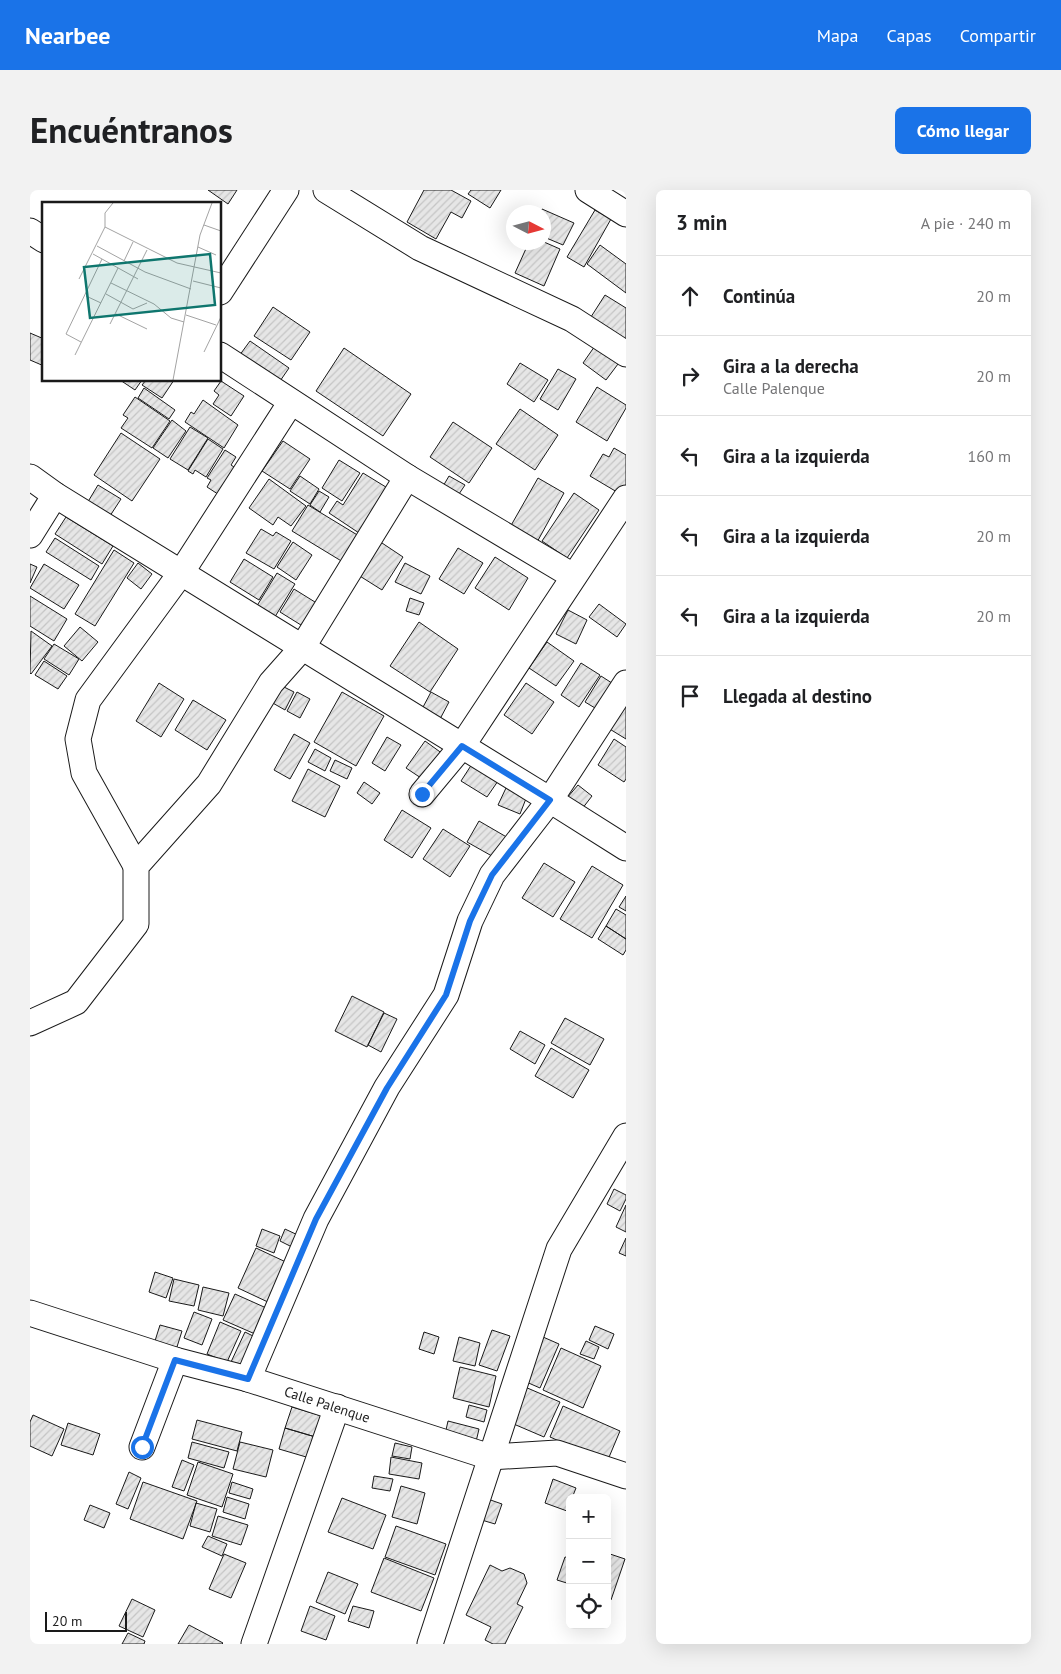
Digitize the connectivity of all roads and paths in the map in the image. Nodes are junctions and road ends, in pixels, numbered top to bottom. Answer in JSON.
{"nodes":[{"id":1,"x":286,"y":190,"type":"edge"},
{"id":2,"x":326,"y":190,"type":"edge"},
{"id":3,"x":588,"y":190,"type":"edge"},
{"id":4,"x":626,"y":214,"type":"edge"},
{"id":5,"x":30,"y":231,"type":"edge"},
{"id":6,"x":42,"y":239,"type":"edge"},
{"id":7,"x":221,"y":290,"type":"edge"},
{"id":8,"x":626,"y":354,"type":"edge"},
{"id":9,"x":221,"y":356,"type":"edge"},
{"id":10,"x":291,"y":402,"type":"junction"},
{"id":11,"x":30,"y":477,"type":"edge"},
{"id":12,"x":407,"y":477,"type":"junction"},
{"id":13,"x":55,"y":495,"type":"junction"},
{"id":14,"x":626,"y":498,"type":"edge"},
{"id":15,"x":30,"y":535,"type":"edge"},
{"id":16,"x":181,"y":573,"type":"junction"},
{"id":17,"x":573,"y":576,"type":"junction"},
{"id":18,"x":302,"y":648,"type":"junction"},
{"id":19,"x":626,"y":683,"type":"edge"},
{"id":20,"x":462,"y":746,"type":"junction"},
{"id":21,"x":422,"y":794,"type":"dead end"},
{"id":22,"x":550,"y":800,"type":"junction"},
{"id":23,"x":626,"y":848,"type":"edge"},
{"id":24,"x":136,"y":866,"type":"junction"},
{"id":25,"x":30,"y":1023,"type":"edge"},
{"id":26,"x":626,"y":1136,"type":"edge"},
{"id":27,"x":30,"y":1313,"type":"edge"},
{"id":28,"x":175,"y":1360,"type":"junction"},
{"id":29,"x":248,"y":1379,"type":"junction"},
{"id":30,"x":336,"y":1407,"type":"junction"},
{"id":31,"x":142,"y":1447,"type":"dead end"},
{"id":32,"x":490,"y":1457,"type":"junction"},
{"id":33,"x":626,"y":1476,"type":"edge"},
{"id":34,"x":254,"y":1644,"type":"edge"},
{"id":35,"x":430,"y":1644,"type":"edge"}],
"edges":[{"from":1,"to":7,"type":"street"},
{"from":2,"to":8,"type":"street"},
{"from":3,"to":4,"type":"street"},
{"from":5,"to":6,"type":"street"},
{"from":9,"to":10,"type":"street"},
{"from":10,"to":12,"type":"street"},
{"from":10,"to":16,"type":"street"},
{"from":11,"to":13,"type":"street"},
{"from":12,"to":17,"type":"street"},
{"from":12,"to":18,"type":"street"},
{"from":13,"to":15,"type":"street"},
{"from":13,"to":16,"type":"street"},
{"from":14,"to":17,"type":"street"},
{"from":16,"to":18,"type":"street"},
{"from":16,"to":24,"type":"street"},
{"from":17,"to":20,"type":"street"},
{"from":18,"to":20,"type":"street"},
{"from":18,"to":24,"type":"street"},
{"from":19,"to":22,"type":"street"},
{"from":20,"to":21,"type":"street"},
{"from":20,"to":22,"type":"street"},
{"from":22,"to":23,"type":"street"},
{"from":22,"to":29,"type":"street"},
{"from":24,"to":25,"type":"street"},
{"from":26,"to":32,"type":"street"},
{"from":27,"to":28,"type":"street","name":"Calle Palenque"},
{"from":28,"to":29,"type":"street","name":"Calle Palenque"},
{"from":28,"to":31,"type":"street"},
{"from":29,"to":30,"type":"street","name":"Calle Palenque"},
{"from":30,"to":32,"type":"street","name":"Calle Palenque"},
{"from":30,"to":34,"type":"street"},
{"from":32,"to":33,"type":"street","name":"Calle Palenque"},
{"from":32,"to":35,"type":"street"}]}
